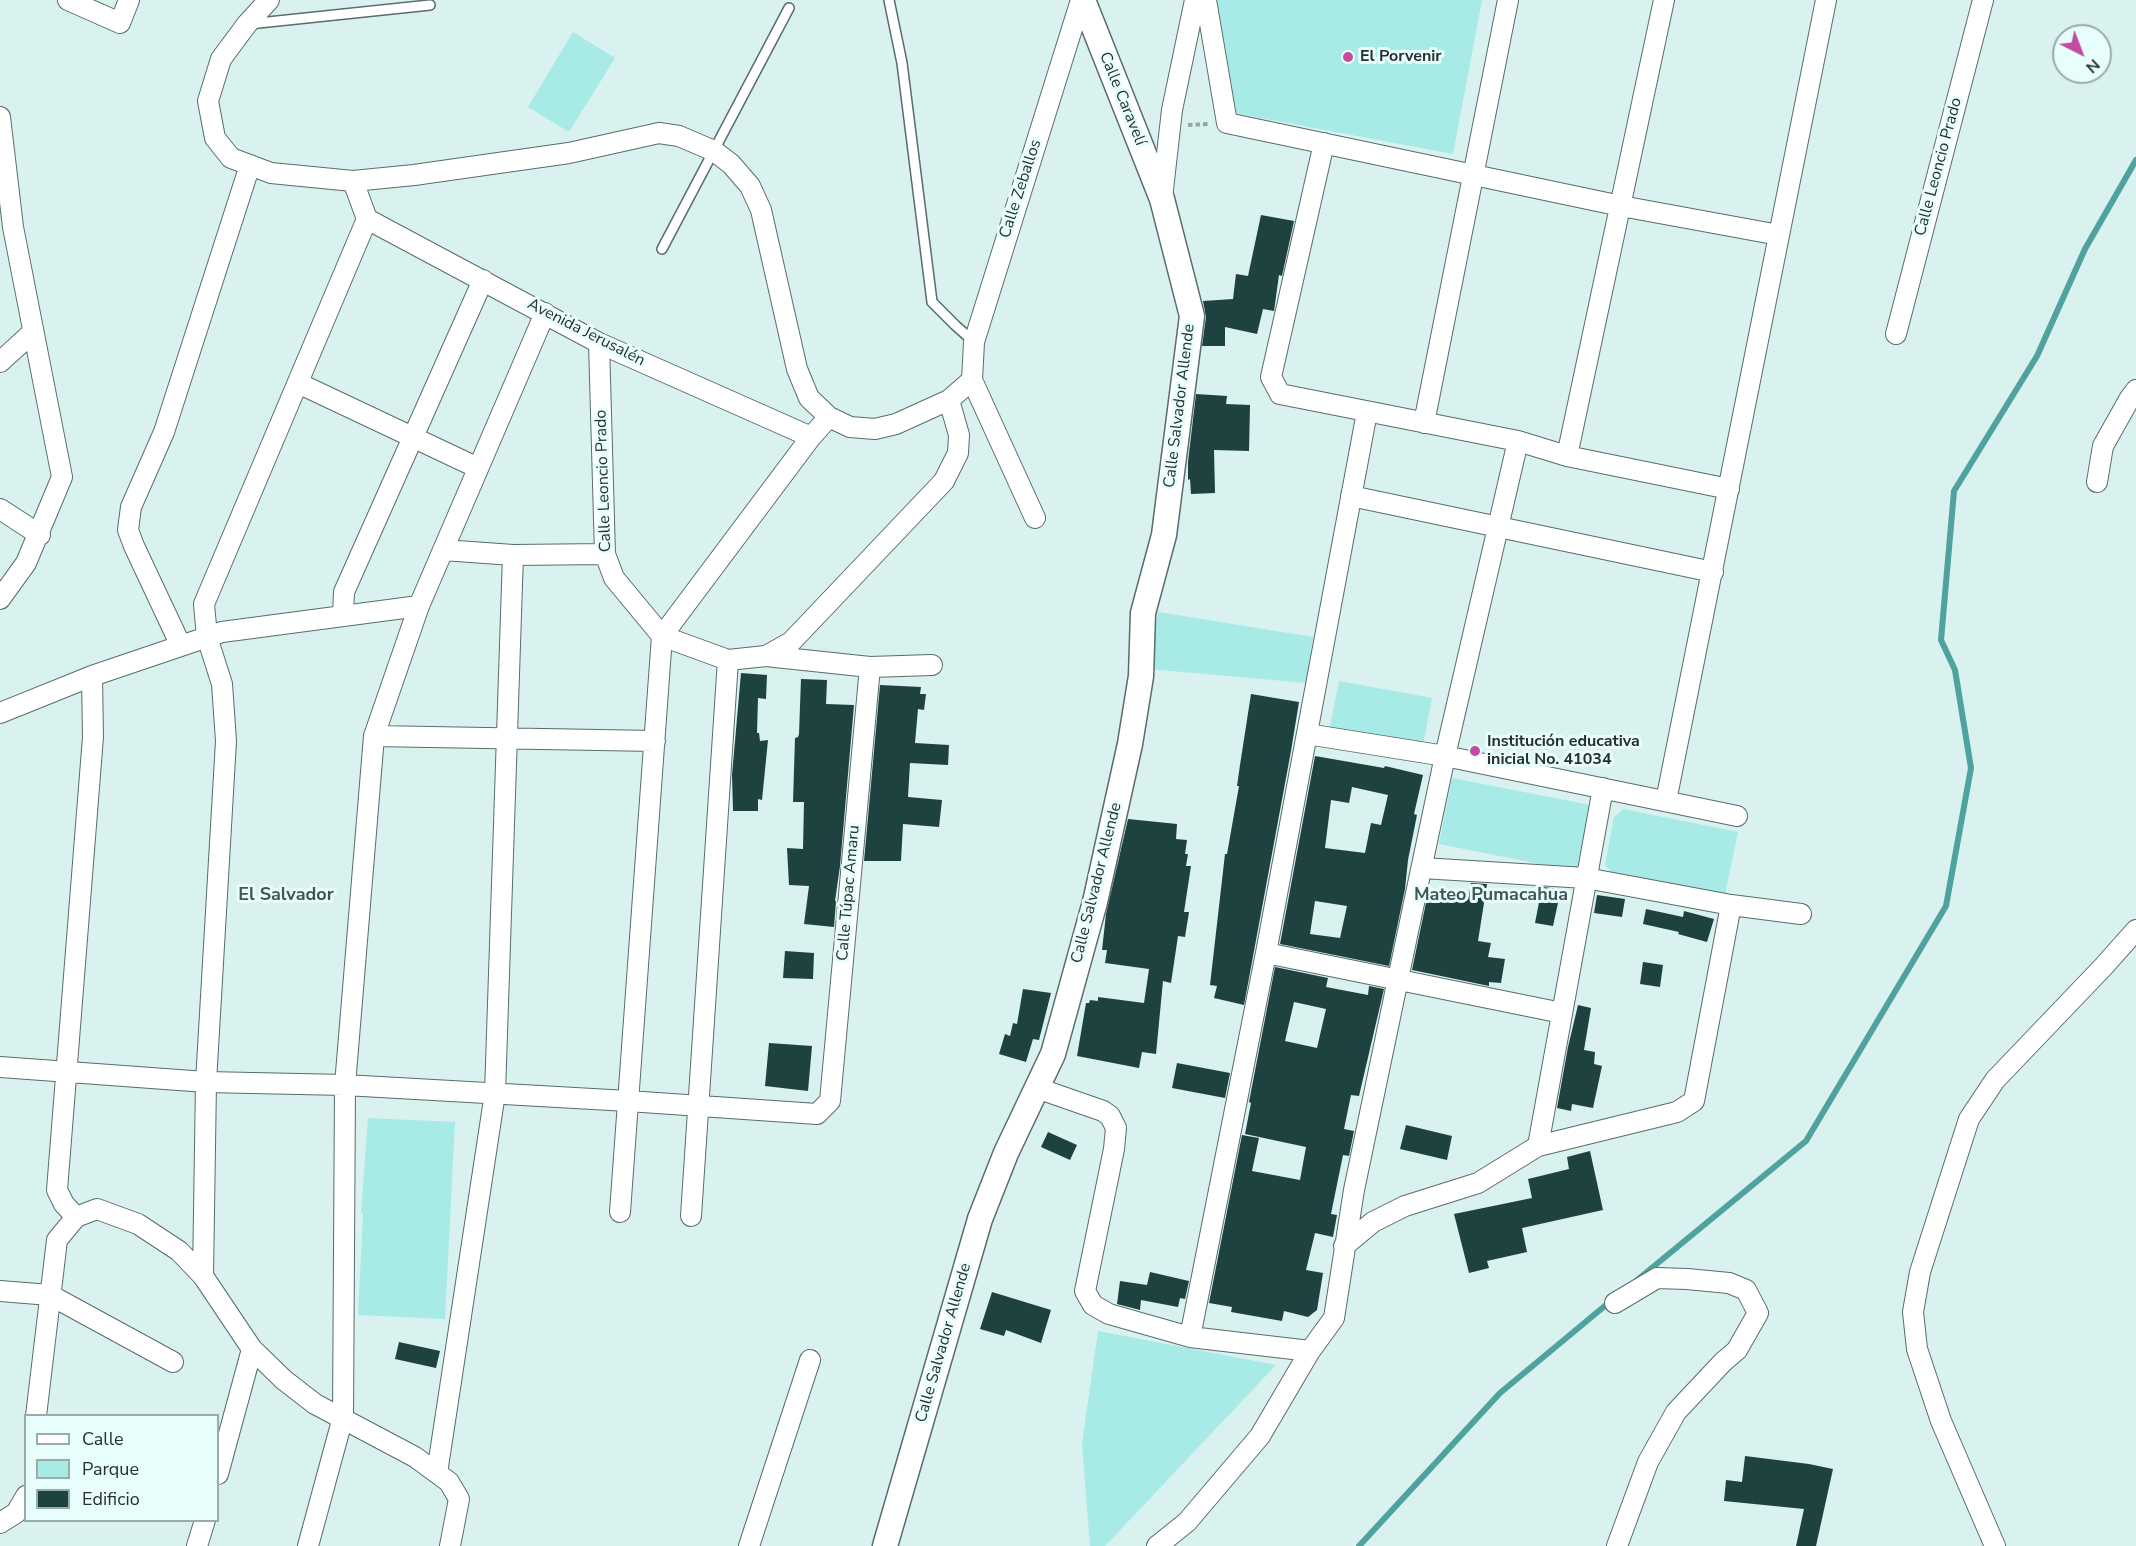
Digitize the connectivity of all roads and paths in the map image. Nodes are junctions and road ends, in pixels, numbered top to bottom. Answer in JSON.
{"nodes":[{"id":1,"x":68,"y":0,"type":"edge"},
{"id":2,"x":129,"y":0,"type":"edge"},
{"id":3,"x":269,"y":0,"type":"edge"},
{"id":4,"x":889,"y":0,"type":"edge"},
{"id":5,"x":1082,"y":0,"type":"edge"},
{"id":6,"x":1195,"y":0,"type":"edge"},
{"id":7,"x":1206,"y":0,"type":"edge"},
{"id":8,"x":1508,"y":0,"type":"edge"},
{"id":9,"x":1664,"y":0,"type":"edge"},
{"id":10,"x":1826,"y":0,"type":"edge"},
{"id":11,"x":1983,"y":0,"type":"edge"},
{"id":12,"x":430,"y":5,"type":"dead end"},
{"id":13,"x":789,"y":8,"type":"dead end"},
{"id":14,"x":247,"y":24,"type":"junction"},
{"id":15,"x":0,"y":117,"type":"edge"},
{"id":16,"x":1227,"y":123,"type":"junction"},
{"id":17,"x":1170,"y":126,"type":"junction"},
{"id":18,"x":1324,"y":143,"type":"junction"},
{"id":19,"x":714,"y":151,"type":"junction"},
{"id":20,"x":250,"y":165,"type":"junction"},
{"id":21,"x":1473,"y":174,"type":"junction"},
{"id":22,"x":353,"y":181,"type":"junction"},
{"id":23,"x":1162,"y":199,"type":"junction"},
{"id":24,"x":1621,"y":206,"type":"junction"},
{"id":25,"x":367,"y":219,"type":"junction"},
{"id":26,"x":1779,"y":235,"type":"junction"},
{"id":27,"x":662,"y":249,"type":"dead end"},
{"id":28,"x":483,"y":280,"type":"junction"},
{"id":29,"x":545,"y":313,"type":"junction"},
{"id":30,"x":33,"y":332,"type":"junction"},
{"id":31,"x":1896,"y":334,"type":"dead end"},
{"id":32,"x":974,"y":342,"type":"junction"},
{"id":33,"x":599,"y":343,"type":"junction"},
{"id":34,"x":0,"y":361,"type":"edge"},
{"id":35,"x":972,"y":380,"type":"junction"},
{"id":36,"x":298,"y":383,"type":"junction"},
{"id":37,"x":2136,"y":390,"type":"edge"},
{"id":38,"x":949,"y":400,"type":"junction"},
{"id":39,"x":1367,"y":412,"type":"junction"},
{"id":40,"x":829,"y":417,"type":"junction"},
{"id":41,"x":1424,"y":423,"type":"junction"},
{"id":42,"x":413,"y":436,"type":"junction"},
{"id":43,"x":811,"y":437,"type":"junction"},
{"id":44,"x":1518,"y":441,"type":"junction"},
{"id":45,"x":1567,"y":456,"type":"junction"},
{"id":46,"x":478,"y":468,"type":"junction"},
{"id":47,"x":2097,"y":482,"type":"dead end"},
{"id":48,"x":1729,"y":489,"type":"junction"},
{"id":49,"x":1351,"y":496,"type":"junction"},
{"id":50,"x":0,"y":509,"type":"edge"},
{"id":51,"x":1035,"y":518,"type":"dead end"},
{"id":52,"x":1498,"y":526,"type":"junction"},
{"id":53,"x":40,"y":535,"type":"junction"},
{"id":54,"x":443,"y":550,"type":"junction"},
{"id":55,"x":605,"y":554,"type":"junction"},
{"id":56,"x":513,"y":555,"type":"junction"},
{"id":57,"x":1713,"y":572,"type":"junction"},
{"id":58,"x":0,"y":599,"type":"edge"},
{"id":59,"x":419,"y":606,"type":"junction"},
{"id":60,"x":343,"y":616,"type":"junction"},
{"id":61,"x":662,"y":636,"type":"junction"},
{"id":62,"x":207,"y":637,"type":"junction"},
{"id":63,"x":181,"y":646,"type":"junction"},
{"id":64,"x":766,"y":656,"type":"junction"},
{"id":65,"x":728,"y":660,"type":"junction"},
{"id":66,"x":932,"y":665,"type":"dead end"},
{"id":67,"x":870,"y":667,"type":"junction"},
{"id":68,"x":92,"y":676,"type":"junction"},
{"id":69,"x":0,"y":713,"type":"edge"},
{"id":70,"x":1307,"y":734,"type":"junction"},
{"id":71,"x":374,"y":736,"type":"junction"},
{"id":72,"x":507,"y":738,"type":"junction"},
{"id":73,"x":655,"y":741,"type":"junction"},
{"id":74,"x":1445,"y":756,"type":"junction"},
{"id":75,"x":1602,"y":788,"type":"junction"},
{"id":76,"x":1666,"y":801,"type":"junction"},
{"id":77,"x":1737,"y":816,"type":"dead end"},
{"id":78,"x":1422,"y":868,"type":"junction"},
{"id":79,"x":1586,"y":878,"type":"junction"},
{"id":80,"x":1731,"y":905,"type":"junction"},
{"id":81,"x":1801,"y":914,"type":"dead end"},
{"id":82,"x":2136,"y":930,"type":"edge"},
{"id":83,"x":1266,"y":952,"type":"junction"},
{"id":84,"x":1398,"y":979,"type":"junction"},
{"id":85,"x":1562,"y":1014,"type":"junction"},
{"id":86,"x":0,"y":1067,"type":"edge"},
{"id":87,"x":66,"y":1070,"type":"junction"},
{"id":88,"x":206,"y":1082,"type":"junction"},
{"id":89,"x":345,"y":1085,"type":"junction"},
{"id":90,"x":1037,"y":1088,"type":"junction"},
{"id":91,"x":495,"y":1094,"type":"junction"},
{"id":92,"x":628,"y":1101,"type":"junction"},
{"id":93,"x":699,"y":1106,"type":"junction"},
{"id":94,"x":1538,"y":1146,"type":"junction"},
{"id":95,"x":620,"y":1212,"type":"dead end"},
{"id":96,"x":691,"y":1216,"type":"dead end"},
{"id":97,"x":76,"y":1217,"type":"junction"},
{"id":98,"x":1344,"y":1246,"type":"junction"},
{"id":99,"x":203,"y":1276,"type":"junction"},
{"id":100,"x":0,"y":1291,"type":"edge"},
{"id":101,"x":50,"y":1295,"type":"junction"},
{"id":102,"x":1615,"y":1303,"type":"dead end"},
{"id":103,"x":1190,"y":1336,"type":"junction"},
{"id":104,"x":252,"y":1349,"type":"junction"},
{"id":105,"x":1310,"y":1351,"type":"junction"},
{"id":106,"x":810,"y":1360,"type":"dead end"},
{"id":107,"x":173,"y":1362,"type":"dead end"},
{"id":108,"x":36,"y":1414,"type":"edge"},
{"id":109,"x":343,"y":1417,"type":"junction"},
{"id":110,"x":219,"y":1470,"type":"edge"},
{"id":111,"x":436,"y":1473,"type":"junction"},
{"id":112,"x":24,"y":1499,"type":"edge"},
{"id":113,"x":204,"y":1522,"type":"edge"},
{"id":114,"x":0,"y":1523,"type":"edge"},
{"id":115,"x":197,"y":1546,"type":"edge"},
{"id":116,"x":308,"y":1546,"type":"edge"},
{"id":117,"x":450,"y":1546,"type":"edge"},
{"id":118,"x":749,"y":1546,"type":"edge"},
{"id":119,"x":885,"y":1546,"type":"edge"},
{"id":120,"x":1156,"y":1546,"type":"edge"},
{"id":121,"x":1617,"y":1546,"type":"edge"},
{"id":122,"x":1995,"y":1546,"type":"edge"}],
"edges":[{"from":1,"to":2,"type":"street"},
{"from":3,"to":14,"type":"street"},
{"from":4,"to":32,"type":"lane"},
{"from":5,"to":23,"type":"street","name":"Calle Caravelí"},
{"from":5,"to":32,"type":"street","name":"Calle Zeballos"},
{"from":6,"to":17,"type":"street"},
{"from":7,"to":16,"type":"street"},
{"from":8,"to":21,"type":"street"},
{"from":9,"to":24,"type":"street"},
{"from":10,"to":26,"type":"street"},
{"from":11,"to":31,"type":"street","name":"Calle Leoncio Prado"},
{"from":12,"to":14,"type":"lane"},
{"from":13,"to":19,"type":"lane"},
{"from":14,"to":20,"type":"street"},
{"from":15,"to":30,"type":"street"},
{"from":16,"to":17,"type":"path"},
{"from":16,"to":18,"type":"street"},
{"from":17,"to":23,"type":"street"},
{"from":18,"to":21,"type":"street"},
{"from":18,"to":39,"type":"street"},
{"from":19,"to":22,"type":"street"},
{"from":19,"to":27,"type":"lane"},
{"from":19,"to":40,"type":"street"},
{"from":20,"to":22,"type":"street"},
{"from":20,"to":63,"type":"street"},
{"from":21,"to":24,"type":"street"},
{"from":21,"to":41,"type":"street"},
{"from":22,"to":25,"type":"street"},
{"from":23,"to":90,"type":"street","name":"Calle Salvador Allende"},
{"from":24,"to":26,"type":"street"},
{"from":24,"to":45,"type":"street"},
{"from":25,"to":28,"type":"street","name":"Avenida Jerusalén"},
{"from":25,"to":36,"type":"street"},
{"from":26,"to":48,"type":"street"},
{"from":28,"to":29,"type":"street","name":"Avenida Jerusalén"},
{"from":28,"to":42,"type":"street"},
{"from":29,"to":33,"type":"street","name":"Avenida Jerusalén"},
{"from":29,"to":46,"type":"street"},
{"from":30,"to":34,"type":"street"},
{"from":30,"to":53,"type":"street"},
{"from":32,"to":35,"type":"street","name":"Calle Zeballos"},
{"from":33,"to":43,"type":"street","name":"Avenida Jerusalén"},
{"from":33,"to":55,"type":"street","name":"Calle Leoncio Prado"},
{"from":35,"to":38,"type":"street"},
{"from":35,"to":51,"type":"street"},
{"from":36,"to":42,"type":"street"},
{"from":36,"to":62,"type":"street"},
{"from":37,"to":47,"type":"street"},
{"from":38,"to":40,"type":"street"},
{"from":38,"to":64,"type":"street"},
{"from":39,"to":41,"type":"street"},
{"from":39,"to":49,"type":"street"},
{"from":40,"to":43,"type":"street"},
{"from":41,"to":44,"type":"street"},
{"from":42,"to":46,"type":"street"},
{"from":42,"to":60,"type":"street"},
{"from":43,"to":61,"type":"street"},
{"from":44,"to":45,"type":"street"},
{"from":44,"to":52,"type":"street"},
{"from":45,"to":48,"type":"street"},
{"from":46,"to":54,"type":"street"},
{"from":48,"to":57,"type":"street"},
{"from":49,"to":52,"type":"street"},
{"from":49,"to":70,"type":"street"},
{"from":50,"to":53,"type":"street"},
{"from":52,"to":57,"type":"street"},
{"from":52,"to":74,"type":"street"},
{"from":53,"to":58,"type":"street"},
{"from":54,"to":56,"type":"street"},
{"from":54,"to":59,"type":"street"},
{"from":55,"to":56,"type":"street"},
{"from":55,"to":61,"type":"street","name":"Calle Leoncio Prado"},
{"from":56,"to":72,"type":"street"},
{"from":57,"to":76,"type":"street"},
{"from":59,"to":60,"type":"street"},
{"from":59,"to":71,"type":"street"},
{"from":60,"to":62,"type":"street"},
{"from":61,"to":65,"type":"street"},
{"from":61,"to":73,"type":"street"},
{"from":62,"to":63,"type":"street"},
{"from":62,"to":88,"type":"street"},
{"from":63,"to":68,"type":"street"},
{"from":64,"to":65,"type":"street"},
{"from":64,"to":67,"type":"street"},
{"from":65,"to":93,"type":"street"},
{"from":66,"to":67,"type":"street"},
{"from":67,"to":93,"type":"street","name":"Calle Túpac Amaru"},
{"from":68,"to":69,"type":"street"},
{"from":68,"to":87,"type":"street"},
{"from":70,"to":74,"type":"street"},
{"from":70,"to":83,"type":"street"},
{"from":71,"to":72,"type":"street"},
{"from":71,"to":89,"type":"street"},
{"from":72,"to":73,"type":"street"},
{"from":72,"to":91,"type":"street"},
{"from":73,"to":92,"type":"street"},
{"from":74,"to":75,"type":"street"},
{"from":74,"to":78,"type":"street"},
{"from":75,"to":76,"type":"street"},
{"from":75,"to":79,"type":"street"},
{"from":76,"to":77,"type":"street"},
{"from":78,"to":79,"type":"street"},
{"from":78,"to":84,"type":"street"},
{"from":79,"to":80,"type":"street"},
{"from":79,"to":85,"type":"street"},
{"from":80,"to":81,"type":"street"},
{"from":80,"to":94,"type":"street"},
{"from":82,"to":122,"type":"street"},
{"from":83,"to":84,"type":"street"},
{"from":83,"to":103,"type":"street"},
{"from":84,"to":85,"type":"street"},
{"from":84,"to":98,"type":"street"},
{"from":85,"to":94,"type":"street"},
{"from":86,"to":87,"type":"street"},
{"from":87,"to":88,"type":"street"},
{"from":87,"to":97,"type":"street"},
{"from":88,"to":89,"type":"street"},
{"from":88,"to":99,"type":"street"},
{"from":89,"to":91,"type":"street"},
{"from":89,"to":109,"type":"street"},
{"from":90,"to":103,"type":"street"},
{"from":90,"to":119,"type":"street","name":"Calle Salvador Allende"},
{"from":91,"to":92,"type":"street"},
{"from":91,"to":111,"type":"street"},
{"from":92,"to":93,"type":"street"},
{"from":92,"to":95,"type":"street"},
{"from":93,"to":96,"type":"street"},
{"from":94,"to":98,"type":"street"},
{"from":97,"to":99,"type":"street"},
{"from":97,"to":101,"type":"street"},
{"from":98,"to":105,"type":"street"},
{"from":99,"to":104,"type":"street"},
{"from":100,"to":101,"type":"street"},
{"from":101,"to":107,"type":"street"},
{"from":101,"to":108,"type":"street"},
{"from":102,"to":121,"type":"street"},
{"from":103,"to":105,"type":"street"},
{"from":104,"to":109,"type":"street"},
{"from":104,"to":110,"type":"street"},
{"from":105,"to":120,"type":"street"},
{"from":106,"to":118,"type":"street"},
{"from":109,"to":111,"type":"street"},
{"from":109,"to":116,"type":"street"},
{"from":111,"to":117,"type":"street"},
{"from":112,"to":114,"type":"street"},
{"from":113,"to":115,"type":"street"}]}
